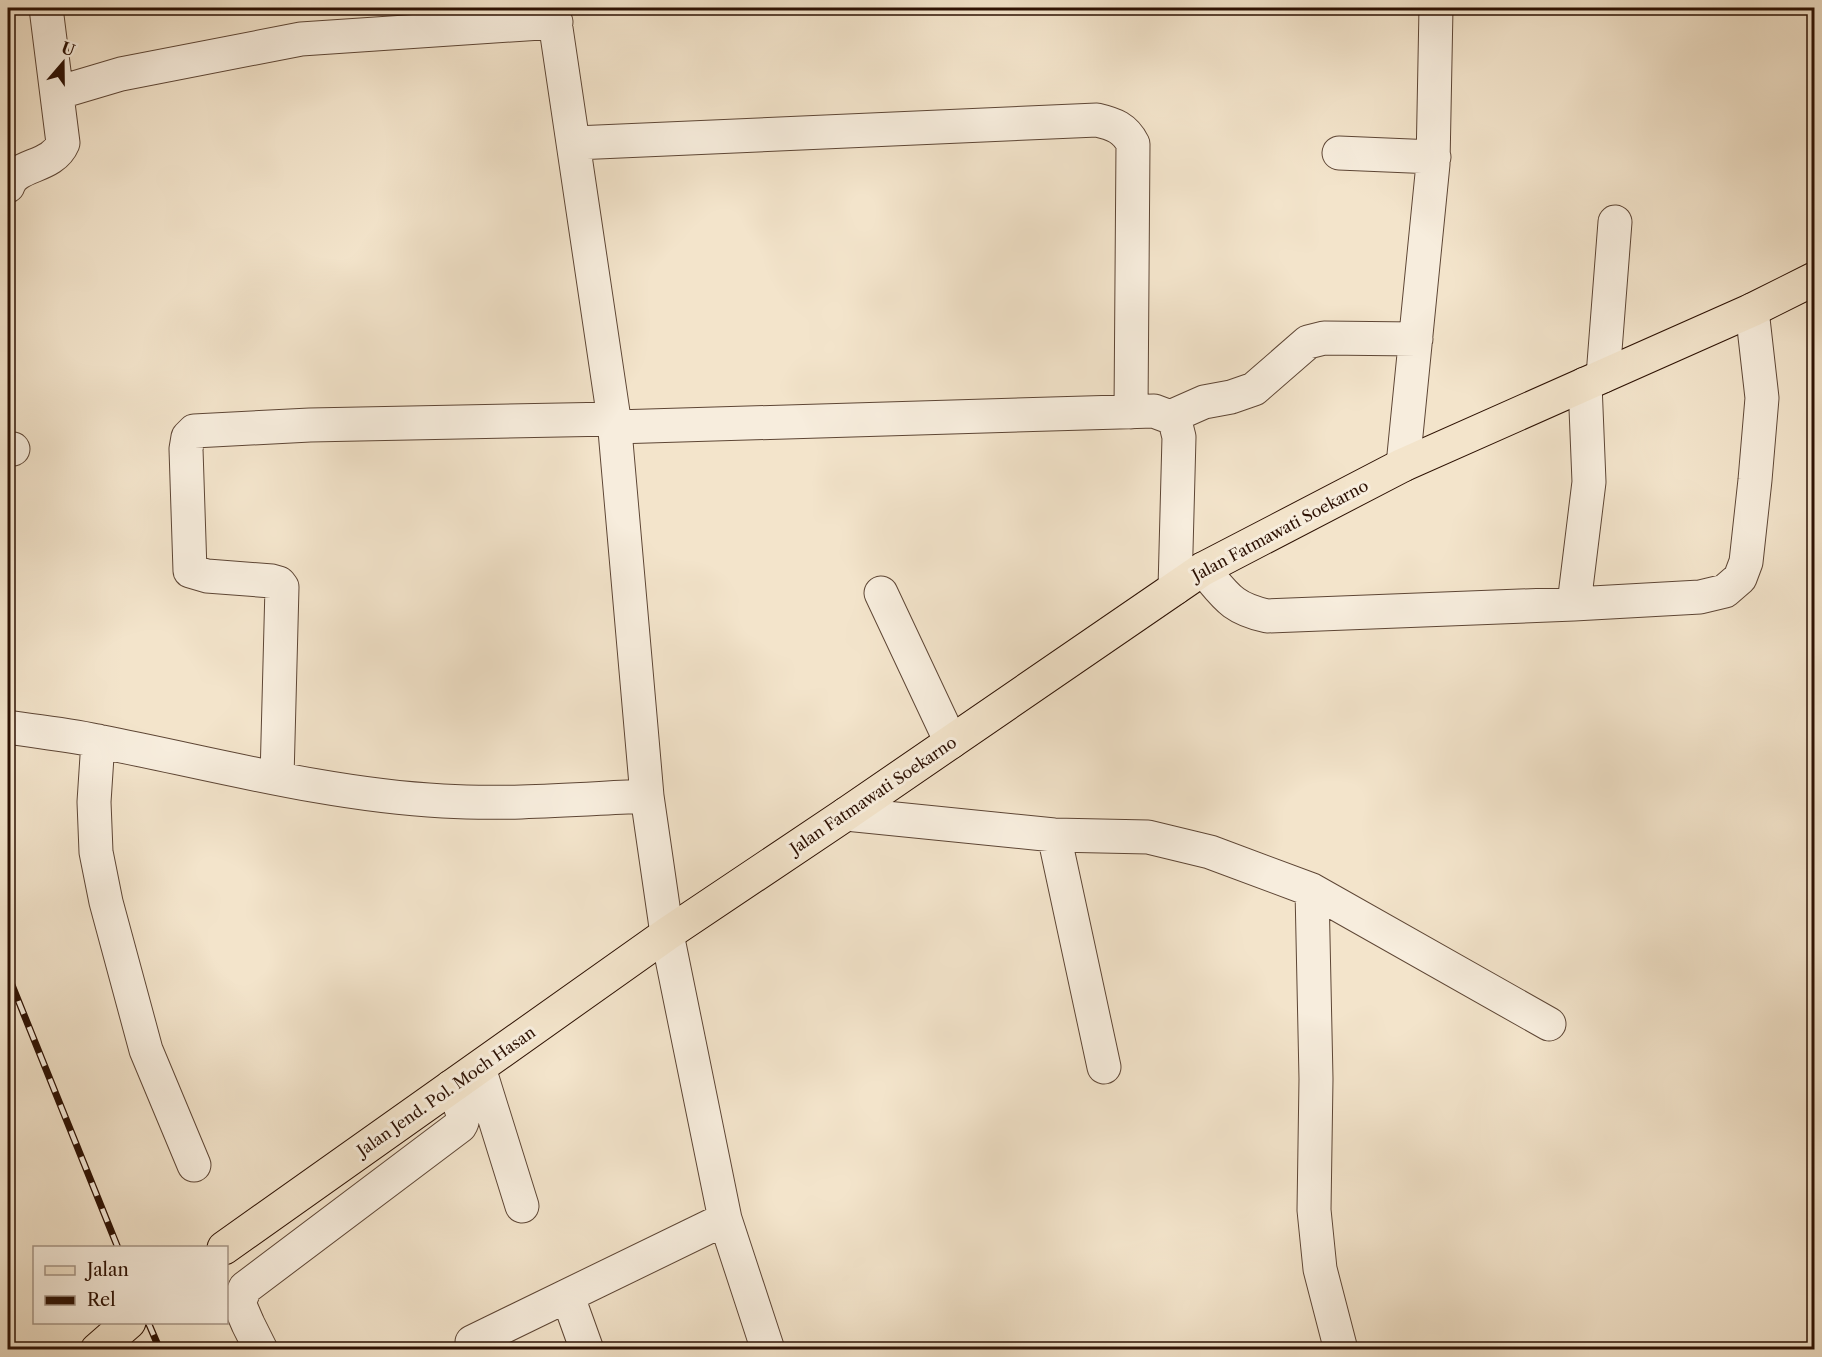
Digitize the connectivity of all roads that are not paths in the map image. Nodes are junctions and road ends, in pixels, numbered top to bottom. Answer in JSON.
{"nodes":[{"id":1,"x":46,"y":8,"type":"edge"},
{"id":2,"x":1436,"y":8,"type":"edge"},
{"id":3,"x":554,"y":15,"type":"edge"},
{"id":4,"x":57,"y":93,"type":"junction"},
{"id":5,"x":575,"y":143,"type":"junction"},
{"id":6,"x":1339,"y":153,"type":"dead end"},
{"id":7,"x":1434,"y":158,"type":"junction"},
{"id":8,"x":8,"y":186,"type":"edge"},
{"id":9,"x":1615,"y":222,"type":"dead end"},
{"id":10,"x":1815,"y":279,"type":"edge"},
{"id":11,"x":1752,"y":310,"type":"junction"},
{"id":12,"x":1416,"y":339,"type":"junction"},
{"id":13,"x":1594,"y":380,"type":"junction"},
{"id":14,"x":1131,"y":412,"type":"junction"},
{"id":15,"x":1170,"y":417,"type":"junction"},
{"id":16,"x":615,"y":423,"type":"junction"},
{"id":17,"x":1403,"y":465,"type":"junction"},
{"id":18,"x":1203,"y":569,"type":"junction"},
{"id":19,"x":1175,"y":588,"type":"junction"},
{"id":20,"x":881,"y":593,"type":"dead end"},
{"id":21,"x":1574,"y":604,"type":"junction"},
{"id":22,"x":8,"y":727,"type":"edge"},
{"id":23,"x":99,"y":741,"type":"junction"},
{"id":24,"x":951,"y":742,"type":"junction"},
{"id":25,"x":277,"y":778,"type":"junction"},
{"id":26,"x":648,"y":796,"type":"junction"},
{"id":27,"x":846,"y":814,"type":"junction"},
{"id":28,"x":1054,"y":835,"type":"junction"},
{"id":29,"x":1312,"y":890,"type":"junction"},
{"id":30,"x":667,"y":934,"type":"junction"},
{"id":31,"x":1549,"y":1024,"type":"dead end"},
{"id":32,"x":1104,"y":1067,"type":"dead end"},
{"id":33,"x":479,"y":1068,"type":"junction"},
{"id":34,"x":456,"y":1097,"type":"junction"},
{"id":35,"x":194,"y":1165,"type":"dead end"},
{"id":36,"x":522,"y":1206,"type":"dead end"},
{"id":37,"x":725,"y":1219,"type":"junction"},
{"id":38,"x":227,"y":1246,"type":"edge"},
{"id":39,"x":568,"y":1297,"type":"junction"},
{"id":40,"x":128,"y":1324,"type":"edge"},
{"id":41,"x":468,"y":1347,"type":"edge"},
{"id":42,"x":97,"y":1350,"type":"edge"},
{"id":43,"x":261,"y":1350,"type":"edge"},
{"id":44,"x":587,"y":1350,"type":"edge"},
{"id":45,"x":768,"y":1350,"type":"edge"},
{"id":46,"x":1341,"y":1350,"type":"edge"}],
"edges":[{"from":1,"to":4,"type":"street"},
{"from":2,"to":7,"type":"street"},
{"from":3,"to":4,"type":"street"},
{"from":3,"to":5,"type":"street"},
{"from":4,"to":8,"type":"street"},
{"from":5,"to":14,"type":"street"},
{"from":5,"to":16,"type":"street"},
{"from":6,"to":7,"type":"street"},
{"from":7,"to":12,"type":"street"},
{"from":9,"to":13,"type":"street"},
{"from":10,"to":11,"type":"main road","name":"Jalan Fatmawati Soekarno"},
{"from":11,"to":13,"type":"main road","name":"Jalan Fatmawati Soekarno"},
{"from":11,"to":21,"type":"street"},
{"from":12,"to":15,"type":"street"},
{"from":12,"to":17,"type":"street"},
{"from":13,"to":17,"type":"main road","name":"Jalan Fatmawati Soekarno"},
{"from":13,"to":21,"type":"street"},
{"from":14,"to":15,"type":"street"},
{"from":14,"to":16,"type":"street"},
{"from":15,"to":19,"type":"street"},
{"from":16,"to":25,"type":"street"},
{"from":16,"to":26,"type":"street"},
{"from":17,"to":18,"type":"main road","name":"Jalan Fatmawati Soekarno"},
{"from":18,"to":19,"type":"main road","name":"Jalan Fatmawati Soekarno"},
{"from":18,"to":21,"type":"street"},
{"from":19,"to":24,"type":"main road","name":"Jalan Fatmawati Soekarno"},
{"from":20,"to":24,"type":"street"},
{"from":22,"to":23,"type":"street"},
{"from":23,"to":25,"type":"street"},
{"from":23,"to":35,"type":"street"},
{"from":24,"to":27,"type":"main road","name":"Jalan Fatmawati Soekarno"},
{"from":25,"to":26,"type":"street"},
{"from":26,"to":30,"type":"street"},
{"from":27,"to":28,"type":"street"},
{"from":27,"to":30,"type":"main road","name":"Jalan Fatmawati Soekarno"},
{"from":28,"to":29,"type":"street"},
{"from":28,"to":32,"type":"street"},
{"from":29,"to":31,"type":"street"},
{"from":29,"to":46,"type":"street"},
{"from":30,"to":33,"type":"main road","name":"Jalan Jend. Pol. Moch Hasan"},
{"from":30,"to":37,"type":"street"},
{"from":33,"to":34,"type":"main road","name":"Jalan Jend. Pol. Moch Hasan"},
{"from":33,"to":36,"type":"street"},
{"from":34,"to":38,"type":"main road","name":"Jalan Jend. Pol. Moch Hasan"},
{"from":34,"to":43,"type":"street"},
{"from":37,"to":39,"type":"street"},
{"from":37,"to":45,"type":"street"},
{"from":39,"to":41,"type":"street"},
{"from":39,"to":44,"type":"street"},
{"from":40,"to":42,"type":"main road"}]}
